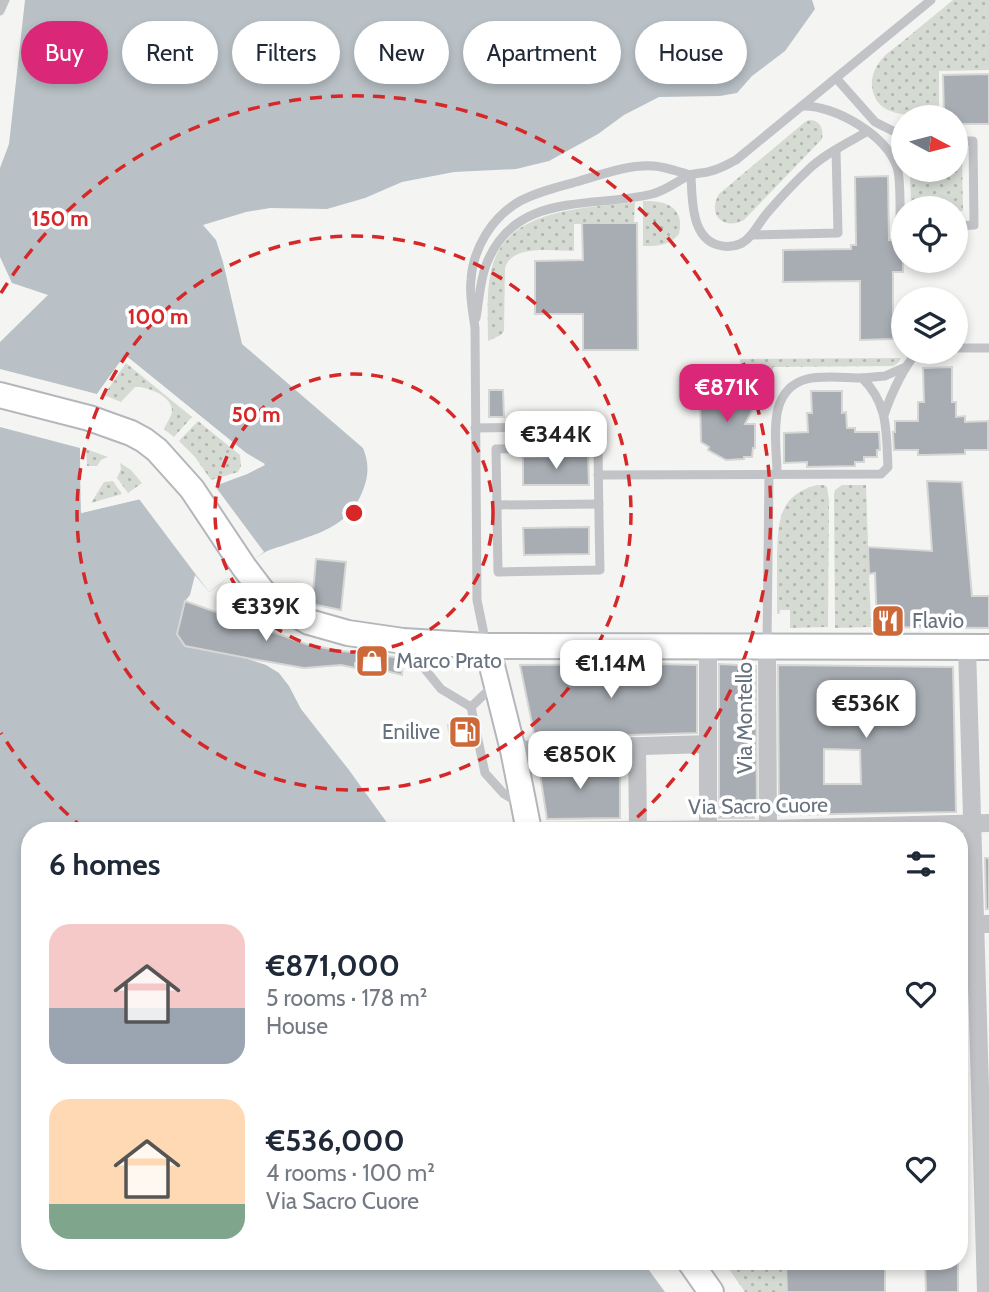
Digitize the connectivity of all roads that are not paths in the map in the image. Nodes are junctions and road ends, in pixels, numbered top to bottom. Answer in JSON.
{"nodes":[{"id":1,"x":5,"y":0,"type":"edge"},
{"id":2,"x":931,"y":0,"type":"edge"},
{"id":3,"x":0,"y":11,"type":"edge"},
{"id":4,"x":836,"y":78,"type":"junction"},
{"id":5,"x":802,"y":106,"type":"junction"},
{"id":6,"x":891,"y":130,"type":"edge"},
{"id":7,"x":869,"y":131,"type":"junction"},
{"id":8,"x":968,"y":141,"type":"edge"},
{"id":9,"x":836,"y":150,"type":"junction"},
{"id":10,"x":691,"y":175,"type":"junction"},
{"id":11,"x":899,"y":196,"type":"edge"},
{"id":12,"x":968,"y":225,"type":"edge"},
{"id":13,"x":751,"y":234,"type":"junction"},
{"id":14,"x":475,"y":328,"type":"junction"},
{"id":15,"x":968,"y":348,"type":"edge"},
{"id":16,"x":989,"y":348,"type":"edge"},
{"id":17,"x":907,"y":365,"type":"joint"},
{"id":18,"x":862,"y":378,"type":"junction"},
{"id":19,"x":0,"y":395,"type":"edge"},
{"id":20,"x":884,"y":415,"type":"junction"},
{"id":21,"x":475,"y":428,"type":"junction"},
{"id":22,"x":598,"y":448,"type":"junction"},
{"id":23,"x":773,"y":474,"type":"junction"},
{"id":24,"x":598,"y":475,"type":"junction"},
{"id":25,"x":598,"y":504,"type":"junction"},
{"id":26,"x":497,"y":505,"type":"junction"},
{"id":27,"x":403,"y":641,"type":"junction"},
{"id":28,"x":486,"y":646,"type":"junction"},
{"id":29,"x":708,"y":646,"type":"junction"},
{"id":30,"x":767,"y":646,"type":"junction"},
{"id":31,"x":978,"y":647,"type":"edge"},
{"id":32,"x":497,"y":682,"type":"junction"},
{"id":33,"x":471,"y":707,"type":"junction"},
{"id":34,"x":708,"y":744,"type":"junction"},
{"id":35,"x":637,"y":747,"type":"junction"},
{"id":36,"x":513,"y":750,"type":"junction"},
{"id":37,"x":523,"y":805,"type":"junction"},
{"id":38,"x":527,"y":822,"type":"edge"},
{"id":39,"x":638,"y":822,"type":"edge"},
{"id":40,"x":708,"y":822,"type":"edge"},
{"id":41,"x":768,"y":822,"type":"edge"},
{"id":42,"x":981,"y":823,"type":"edge"},
{"id":43,"x":974,"y":924,"type":"edge"},
{"id":44,"x":985,"y":1136,"type":"edge"},
{"id":45,"x":696,"y":1270,"type":"edge"},
{"id":46,"x":711,"y":1292,"type":"edge"},
{"id":47,"x":986,"y":1292,"type":"edge"}],
"edges":[{"from":1,"to":3,"type":"lane"},
{"from":2,"to":4,"type":"lane"},
{"from":4,"to":5,"type":"lane"},
{"from":4,"to":6,"type":"lane"},
{"from":5,"to":7,"type":"lane"},
{"from":5,"to":10,"type":"lane"},
{"from":7,"to":9,"type":"lane"},
{"from":7,"to":11,"type":"lane"},
{"from":8,"to":12,"type":"lane"},
{"from":9,"to":13,"type":"lane"},
{"from":9,"to":13,"type":"lane"},
{"from":10,"to":13,"type":"lane"},
{"from":10,"to":14,"type":"lane"},
{"from":10,"to":14,"type":"lane"},
{"from":14,"to":21,"type":"lane"},
{"from":15,"to":16,"type":"lane"},
{"from":17,"to":18,"type":"lane"},
{"from":17,"to":20,"type":"lane"},
{"from":18,"to":20,"type":"lane"},
{"from":18,"to":23,"type":"lane"},
{"from":19,"to":27,"type":"main road"},
{"from":20,"to":23,"type":"lane"},
{"from":21,"to":22,"type":"lane"},
{"from":21,"to":28,"type":"lane"},
{"from":22,"to":24,"type":"lane"},
{"from":22,"to":26,"type":"lane"},
{"from":23,"to":24,"type":"lane"},
{"from":23,"to":30,"type":"lane"},
{"from":24,"to":25,"type":"lane"},
{"from":25,"to":26,"type":"lane"},
{"from":25,"to":26,"type":"lane"},
{"from":27,"to":28,"type":"main road"},
{"from":27,"to":33,"type":"lane"},
{"from":28,"to":29,"type":"main road"},
{"from":28,"to":32,"type":"main road"},
{"from":29,"to":30,"type":"main road"},
{"from":29,"to":34,"type":"street"},
{"from":30,"to":31,"type":"main road"},
{"from":30,"to":41,"type":"street","name":"Via Montello"},
{"from":31,"to":42,"type":"street"},
{"from":32,"to":33,"type":"lane"},
{"from":32,"to":36,"type":"main road"},
{"from":33,"to":37,"type":"lane"},
{"from":34,"to":35,"type":"street"},
{"from":34,"to":40,"type":"street"},
{"from":35,"to":36,"type":"street"},
{"from":35,"to":39,"type":"street"},
{"from":36,"to":37,"type":"main road"},
{"from":37,"to":38,"type":"main road"},
{"from":42,"to":43,"type":"street"},
{"from":43,"to":44,"type":"street"},
{"from":44,"to":47,"type":"street"},
{"from":45,"to":46,"type":"main road"}]}
